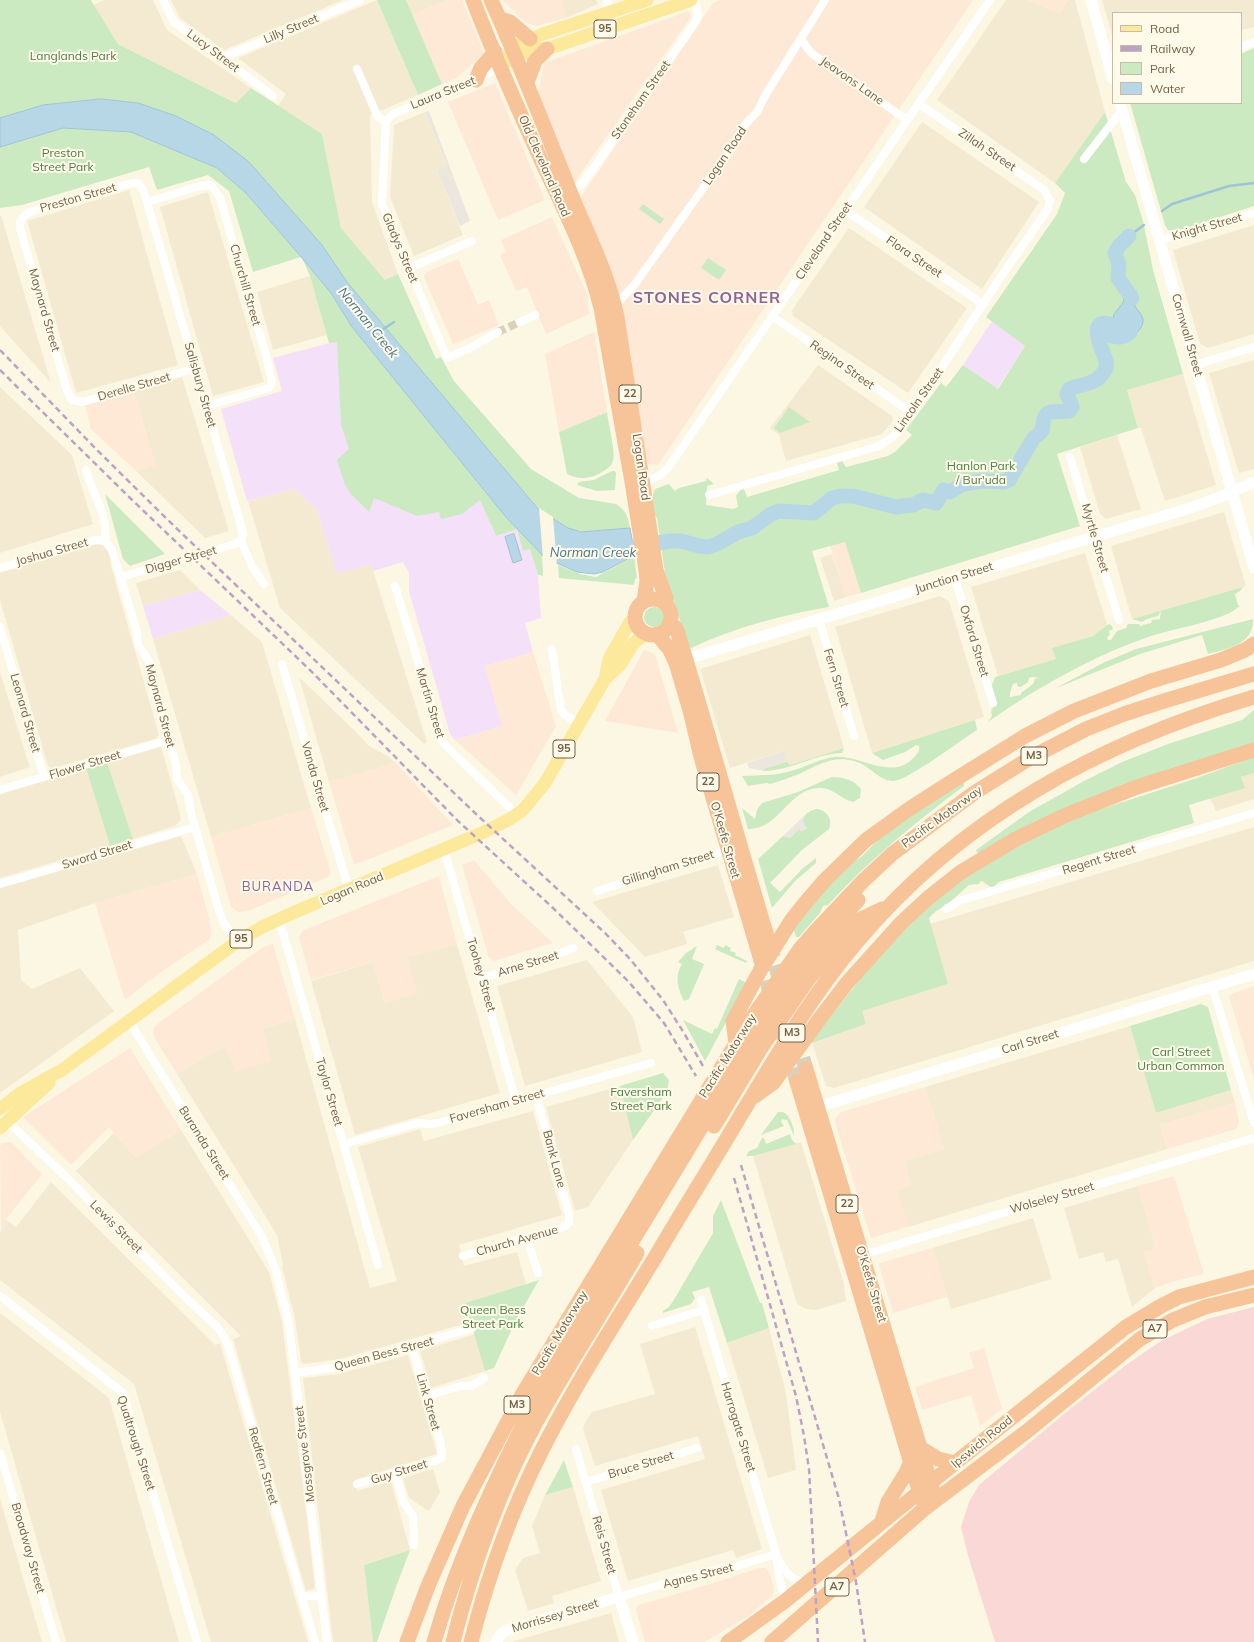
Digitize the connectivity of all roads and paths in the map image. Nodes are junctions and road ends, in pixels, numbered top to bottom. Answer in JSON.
{"nodes":[{"id":1,"x":163,"y":0,"type":"edge"},
{"id":2,"x":360,"y":0,"type":"edge"},
{"id":3,"x":473,"y":0,"type":"edge"},
{"id":4,"x":491,"y":0,"type":"edge"},
{"id":5,"x":607,"y":0,"type":"edge"},
{"id":6,"x":647,"y":0,"type":"edge"},
{"id":7,"x":691,"y":0,"type":"edge"},
{"id":8,"x":695,"y":0,"type":"edge"},
{"id":9,"x":825,"y":0,"type":"edge"},
{"id":10,"x":990,"y":0,"type":"edge"},
{"id":11,"x":1091,"y":0,"type":"edge"},
{"id":12,"x":606,"y":14,"type":"junction"},
{"id":13,"x":500,"y":19,"type":"junction"},
{"id":14,"x":530,"y":39,"type":"junction"},
{"id":15,"x":801,"y":39,"type":"junction"},
{"id":16,"x":1254,"y":42,"type":"edge"},
{"id":17,"x":1242,"y":47,"type":"edge"},
{"id":18,"x":547,"y":49,"type":"junction"},
{"id":19,"x":514,"y":53,"type":"junction"},
{"id":20,"x":222,"y":58,"type":"junction"},
{"id":21,"x":498,"y":58,"type":"junction"},
{"id":22,"x":357,"y":69,"type":"dead end"},
{"id":23,"x":1112,"y":75,"type":"edge"},
{"id":24,"x":476,"y":80,"type":"joint"},
{"id":25,"x":527,"y":82,"type":"junction"},
{"id":26,"x":273,"y":96,"type":"dead end"},
{"id":27,"x":919,"y":104,"type":"junction"},
{"id":28,"x":1121,"y":107,"type":"edge"},
{"id":29,"x":386,"y":120,"type":"junction"},
{"id":30,"x":907,"y":120,"type":"junction"},
{"id":31,"x":1084,"y":159,"type":"dead end"},
{"id":32,"x":138,"y":183,"type":"joint"},
{"id":33,"x":571,"y":193,"type":"junction"},
{"id":34,"x":1050,"y":200,"type":"joint"},
{"id":35,"x":147,"y":202,"type":"junction"},
{"id":36,"x":845,"y":210,"type":"junction"},
{"id":37,"x":1254,"y":213,"type":"edge"},
{"id":38,"x":21,"y":219,"type":"joint"},
{"id":39,"x":472,"y":241,"type":"dead end"},
{"id":40,"x":1160,"y":241,"type":"junction"},
{"id":41,"x":409,"y":268,"type":"junction"},
{"id":42,"x":983,"y":304,"type":"junction"},
{"id":43,"x":615,"y":306,"type":"junction"},
{"id":44,"x":535,"y":315,"type":"dead end"},
{"id":45,"x":772,"y":316,"type":"junction"},
{"id":46,"x":520,"y":322,"type":"tunnel mouth"},
{"id":47,"x":498,"y":332,"type":"tunnel mouth"},
{"id":48,"x":605,"y":335,"type":"junction"},
{"id":49,"x":1254,"y":347,"type":"edge"},
{"id":50,"x":1195,"y":365,"type":"junction"},
{"id":51,"x":196,"y":368,"type":"junction"},
{"id":52,"x":72,"y":400,"type":"joint"},
{"id":53,"x":206,"y":406,"type":"junction"},
{"id":54,"x":912,"y":413,"type":"junction"},
{"id":55,"x":1070,"y":457,"type":"dead end"},
{"id":56,"x":86,"y":470,"type":"dead end"},
{"id":57,"x":1254,"y":482,"type":"edge"},
{"id":58,"x":638,"y":486,"type":"junction"},
{"id":59,"x":1232,"y":492,"type":"junction"},
{"id":60,"x":709,"y":495,"type":"dead end"},
{"id":61,"x":1094,"y":536,"type":"junction"},
{"id":62,"x":105,"y":541,"type":"junction"},
{"id":63,"x":240,"y":541,"type":"junction"},
{"id":64,"x":0,"y":568,"type":"edge"},
{"id":65,"x":1254,"y":568,"type":"edge"},
{"id":66,"x":652,"y":575,"type":"junction"},
{"id":67,"x":121,"y":577,"type":"junction"},
{"id":68,"x":955,"y":578,"type":"junction"},
{"id":69,"x":264,"y":584,"type":"dead end"},
{"id":70,"x":395,"y":586,"type":"dead end"},
{"id":71,"x":644,"y":602,"type":"junction"},
{"id":72,"x":666,"y":604,"type":"junction"},
{"id":73,"x":636,"y":617,"type":"junction"},
{"id":74,"x":819,"y":619,"type":"junction"},
{"id":75,"x":1119,"y":620,"type":"dead end"},
{"id":76,"x":670,"y":621,"type":"junction"},
{"id":77,"x":0,"y":627,"type":"edge"},
{"id":78,"x":651,"y":633,"type":"junction"},
{"id":79,"x":1254,"y":644,"type":"edge"},
{"id":80,"x":552,"y":649,"type":"dead end"},
{"id":81,"x":1254,"y":656,"type":"edge"},
{"id":82,"x":1220,"y":660,"type":"junction"},
{"id":83,"x":681,"y":661,"type":"junction"},
{"id":84,"x":282,"y":664,"type":"dead end"},
{"id":85,"x":1254,"y":674,"type":"edge"},
{"id":86,"x":605,"y":679,"type":"junction"},
{"id":87,"x":1254,"y":697,"type":"edge"},
{"id":88,"x":993,"y":703,"type":"dead end"},
{"id":89,"x":580,"y":724,"type":"junction"},
{"id":90,"x":854,"y":736,"type":"dead end"},
{"id":91,"x":169,"y":740,"type":"junction"},
{"id":92,"x":1254,"y":750,"type":"edge"},
{"id":93,"x":44,"y":777,"type":"junction"},
{"id":94,"x":0,"y":790,"type":"edge"},
{"id":95,"x":1254,"y":813,"type":"edge"},
{"id":96,"x":517,"y":815,"type":"junction"},
{"id":97,"x":195,"y":827,"type":"junction"},
{"id":98,"x":444,"y":849,"type":"junction"},
{"id":99,"x":734,"y":849,"type":"junction"},
{"id":100,"x":0,"y":884,"type":"edge"},
{"id":101,"x":349,"y":890,"type":"junction"},
{"id":102,"x":597,"y":890,"type":"dead end"},
{"id":103,"x":890,"y":906,"type":"junction"},
{"id":104,"x":946,"y":909,"type":"dead end"},
{"id":105,"x":279,"y":919,"type":"junction"},
{"id":106,"x":238,"y":941,"type":"junction"},
{"id":107,"x":768,"y":943,"type":"tunnel mouth"},
{"id":108,"x":573,"y":948,"type":"dead end"},
{"id":109,"x":802,"y":956,"type":"junction"},
{"id":110,"x":760,"y":957,"type":"tunnel mouth"},
{"id":111,"x":1254,"y":974,"type":"edge"},
{"id":112,"x":482,"y":978,"type":"junction"},
{"id":113,"x":1212,"y":986,"type":"junction"},
{"id":114,"x":129,"y":1021,"type":"junction"},
{"id":115,"x":758,"y":1041,"type":"junction"},
{"id":116,"x":736,"y":1043,"type":"junction"},
{"id":117,"x":651,"y":1063,"type":"dead end"},
{"id":118,"x":806,"y":1069,"type":"tunnel mouth"},
{"id":119,"x":62,"y":1070,"type":"junction"},
{"id":120,"x":771,"y":1076,"type":"junction"},
{"id":121,"x":797,"y":1082,"type":"tunnel mouth"},
{"id":122,"x":536,"y":1095,"type":"junction"},
{"id":123,"x":516,"y":1101,"type":"junction"},
{"id":124,"x":0,"y":1109,"type":"edge"},
{"id":125,"x":812,"y":1109,"type":"junction"},
{"id":126,"x":1254,"y":1123,"type":"edge"},
{"id":127,"x":3,"y":1125,"type":"edge"},
{"id":128,"x":1254,"y":1138,"type":"edge"},
{"id":129,"x":698,"y":1142,"type":"junction"},
{"id":130,"x":344,"y":1144,"type":"junction"},
{"id":131,"x":569,"y":1224,"type":"joint"},
{"id":132,"x":527,"y":1238,"type":"junction"},
{"id":133,"x":464,"y":1256,"type":"dead end"},
{"id":134,"x":856,"y":1256,"type":"junction"},
{"id":135,"x":378,"y":1265,"type":"dead end"},
{"id":136,"x":275,"y":1268,"type":"joint"},
{"id":137,"x":538,"y":1272,"type":"dead end"},
{"id":138,"x":1254,"y":1277,"type":"edge"},
{"id":139,"x":1254,"y":1295,"type":"edge"},
{"id":140,"x":0,"y":1296,"type":"edge"},
{"id":141,"x":701,"y":1300,"type":"dead end"},
{"id":142,"x":703,"y":1310,"type":"junction"},
{"id":143,"x":652,"y":1326,"type":"dead end"},
{"id":144,"x":472,"y":1328,"type":"dead end"},
{"id":145,"x":223,"y":1335,"type":"joint"},
{"id":146,"x":412,"y":1347,"type":"junction"},
{"id":147,"x":295,"y":1373,"type":"junction"},
{"id":148,"x":484,"y":1378,"type":"dead end"},
{"id":149,"x":1078,"y":1378,"type":"junction"},
{"id":150,"x":426,"y":1396,"type":"junction"},
{"id":151,"x":576,"y":1448,"type":"dead end"},
{"id":152,"x":696,"y":1448,"type":"dead end"},
{"id":153,"x":920,"y":1448,"type":"junction"},
{"id":154,"x":0,"y":1453,"type":"edge"},
{"id":155,"x":441,"y":1458,"type":"joint"},
{"id":156,"x":911,"y":1461,"type":"junction"},
{"id":157,"x":955,"y":1463,"type":"junction"},
{"id":158,"x":395,"y":1473,"type":"junction"},
{"id":159,"x":586,"y":1482,"type":"junction"},
{"id":160,"x":357,"y":1484,"type":"dead end"},
{"id":161,"x":925,"y":1487,"type":"junction"},
{"id":162,"x":930,"y":1505,"type":"junction"},
{"id":163,"x":882,"y":1521,"type":"junction"},
{"id":164,"x":414,"y":1545,"type":"dead end"},
{"id":165,"x":776,"y":1554,"type":"junction"},
{"id":166,"x":806,"y":1584,"type":"junction"},
{"id":167,"x":322,"y":1595,"type":"junction"},
{"id":168,"x":302,"y":1597,"type":"junction"},
{"id":169,"x":619,"y":1597,"type":"junction"},
{"id":170,"x":785,"y":1601,"type":"junction"},
{"id":171,"x":56,"y":1642,"type":"edge"},
{"id":172,"x":197,"y":1642,"type":"edge"},
{"id":173,"x":314,"y":1642,"type":"edge"},
{"id":174,"x":327,"y":1642,"type":"edge"},
{"id":175,"x":407,"y":1642,"type":"edge"},
{"id":176,"x":434,"y":1642,"type":"edge"},
{"id":177,"x":453,"y":1642,"type":"edge"},
{"id":178,"x":471,"y":1642,"type":"edge"},
{"id":179,"x":496,"y":1642,"type":"edge"},
{"id":180,"x":633,"y":1642,"type":"edge"},
{"id":181,"x":728,"y":1642,"type":"edge"},
{"id":182,"x":770,"y":1642,"type":"edge"}],
"edges":[{"from":1,"to":20,"type":"street","name":"Lucy Street"},
{"from":2,"to":20,"type":"street","name":"Lilly Street"},
{"from":3,"to":21,"type":"highway","name":"Old Cleveland Road","number":"22"},
{"from":4,"to":13,"type":"highway","name":"Old Cleveland Road","number":"22"},
{"from":5,"to":12,"type":"street"},
{"from":6,"to":12,"type":"main road","number":"95"},
{"from":7,"to":18,"type":"main road","number":"95"},
{"from":8,"to":33,"type":"street","name":"Stoneham Street"},
{"from":9,"to":15,"type":"street","name":"Logan Road"},
{"from":10,"to":27,"type":"street","name":"Cleveland Street"},
{"from":11,"to":23,"type":"street"},
{"from":12,"to":14,"type":"main road","number":"95"},
{"from":13,"to":14,"type":"highway"},
{"from":13,"to":19,"type":"highway","name":"Old Cleveland Road","number":"22"},
{"from":14,"to":19,"type":"main road","number":"95"},
{"from":15,"to":30,"type":"street","name":"Jeavons Lane"},
{"from":15,"to":43,"type":"street","name":"Logan Road"},
{"from":16,"to":17,"type":"street"},
{"from":18,"to":19,"type":"main road","number":"95"},
{"from":18,"to":25,"type":"highway","number":"95"},
{"from":19,"to":21,"type":"main road","number":"95"},
{"from":19,"to":25,"type":"highway","name":"Old Cleveland Road","number":"22"},
{"from":20,"to":26,"type":"street","name":"Lucy Street"},
{"from":21,"to":24,"type":"highway"},
{"from":21,"to":48,"type":"highway","name":"Old Cleveland Road","number":"22"},
{"from":22,"to":29,"type":"street"},
{"from":24,"to":29,"type":"street","name":"Laura Street"},
{"from":25,"to":33,"type":"highway","name":"Old Cleveland Road","number":"22"},
{"from":27,"to":30,"type":"street","name":"Cleveland Street"},
{"from":27,"to":34,"type":"street","name":"Zillah Street"},
{"from":28,"to":31,"type":"street"},
{"from":28,"to":40,"type":"street","name":"Cornwall Street"},
{"from":29,"to":41,"type":"street","name":"Gladys Street"},
{"from":30,"to":36,"type":"street","name":"Cleveland Street"},
{"from":32,"to":35,"type":"street","name":"Salisbury Street"},
{"from":32,"to":38,"type":"street","name":"Preston Street"},
{"from":33,"to":43,"type":"highway","name":"Old Cleveland Road","number":"22"},
{"from":34,"to":42,"type":"street","name":"Lincoln Street"},
{"from":35,"to":51,"type":"street","name":"Salisbury Street"},
{"from":35,"to":53,"type":"street","name":"Churchill Street"},
{"from":36,"to":42,"type":"street","name":"Flora Street"},
{"from":36,"to":45,"type":"street","name":"Cleveland Street"},
{"from":37,"to":40,"type":"street","name":"Knight Street"},
{"from":38,"to":52,"type":"street","name":"Maynard Street"},
{"from":39,"to":41,"type":"street"},
{"from":40,"to":50,"type":"street","name":"Cornwall Street"},
{"from":41,"to":47,"type":"street","name":"Gladys Street"},
{"from":42,"to":54,"type":"street","name":"Lincoln Street"},
{"from":43,"to":48,"type":"street","name":"Logan Road"},
{"from":43,"to":58,"type":"highway","name":"Logan Road","number":"22"},
{"from":44,"to":46,"type":"street"},
{"from":45,"to":54,"type":"street","name":"Regina Street"},
{"from":45,"to":58,"type":"street","name":"Cleveland Street"},
{"from":48,"to":58,"type":"highway","name":"Logan Road","number":"22"},
{"from":49,"to":50,"type":"street"},
{"from":50,"to":59,"type":"street","name":"Cornwall Street"},
{"from":51,"to":52,"type":"street","name":"Derelle Street"},
{"from":51,"to":53,"type":"street","name":"Salisbury Street"},
{"from":53,"to":63,"type":"street","name":"Salisbury Street"},
{"from":54,"to":60,"type":"street","name":"Lincoln Street"},
{"from":55,"to":61,"type":"street","name":"Myrtle Street"},
{"from":56,"to":62,"type":"street","name":"Maynard Street"},
{"from":57,"to":59,"type":"street","name":"Junction Street"},
{"from":58,"to":66,"type":"highway","name":"Logan Road","number":"22"},
{"from":59,"to":61,"type":"street","name":"Junction Street"},
{"from":59,"to":65,"type":"street","name":"Cornwall Street"},
{"from":61,"to":68,"type":"street","name":"Junction Street"},
{"from":61,"to":75,"type":"street","name":"Myrtle Street"},
{"from":62,"to":64,"type":"street","name":"Joshua Street"},
{"from":62,"to":67,"type":"street","name":"Maynard Street"},
{"from":63,"to":67,"type":"street","name":"Digger Street"},
{"from":63,"to":69,"type":"street","name":"Salisbury Street"},
{"from":66,"to":71,"type":"highway","name":"Logan Road","number":"22"},
{"from":66,"to":72,"type":"highway","name":"Logan Road","number":"22"},
{"from":67,"to":91,"type":"street","name":"Maynard Street"},
{"from":68,"to":74,"type":"street","name":"Junction Street"},
{"from":68,"to":88,"type":"street","name":"Oxford Street"},
{"from":70,"to":96,"type":"street","name":"Martin Street"},
{"from":71,"to":72,"type":"highway"},
{"from":71,"to":73,"type":"highway","number":"22"},
{"from":72,"to":76,"type":"highway","number":"22"},
{"from":73,"to":78,"type":"highway","number":"22"},
{"from":73,"to":86,"type":"main road","name":"Logan Road","number":"95"},
{"from":74,"to":83,"type":"street","name":"Junction Street"},
{"from":74,"to":90,"type":"street","name":"Fern Street"},
{"from":76,"to":78,"type":"highway","number":"95"},
{"from":76,"to":83,"type":"highway","name":"O'Keefe Street","number":"22"},
{"from":77,"to":93,"type":"street","name":"Leonard Street"},
{"from":78,"to":83,"type":"highway","name":"O'Keefe Street","number":"22"},
{"from":78,"to":86,"type":"main road","name":"Logan Road","number":"95"},
{"from":79,"to":82,"type":"highway"},
{"from":80,"to":89,"type":"street"},
{"from":81,"to":82,"type":"highway"},
{"from":82,"to":116,"type":"highway"},
{"from":83,"to":99,"type":"highway","name":"O'Keefe Street","number":"22"},
{"from":84,"to":101,"type":"street","name":"Vanda Street"},
{"from":85,"to":109,"type":"highway","name":"Pacific Motorway","number":"M3"},
{"from":86,"to":89,"type":"main road","name":"Logan Road","number":"95"},
{"from":87,"to":103,"type":"highway","number":"M3"},
{"from":89,"to":96,"type":"main road","name":"Logan Road","number":"95"},
{"from":91,"to":93,"type":"street","name":"Flower Street"},
{"from":91,"to":97,"type":"street","name":"Maynard Street"},
{"from":92,"to":120,"type":"highway"},
{"from":93,"to":94,"type":"street","name":"Flower Street"},
{"from":95,"to":104,"type":"street","name":"Regent Street"},
{"from":96,"to":98,"type":"main road","name":"Logan Road","number":"95"},
{"from":97,"to":100,"type":"street","name":"Sword Street"},
{"from":97,"to":106,"type":"street","name":"Maynard Street"},
{"from":98,"to":101,"type":"main road","name":"Logan Road","number":"95"},
{"from":98,"to":112,"type":"street","name":"Toohey Street"},
{"from":99,"to":102,"type":"street","name":"Gillingham Street"},
{"from":99,"to":107,"type":"highway","name":"O'Keefe Street","number":"22"},
{"from":99,"to":110,"type":"highway","name":"O'Keefe Street","number":"22"},
{"from":101,"to":105,"type":"main road","name":"Logan Road","number":"95"},
{"from":103,"to":115,"type":"highway"},
{"from":103,"to":120,"type":"highway","number":"M3"},
{"from":105,"to":106,"type":"main road","name":"Logan Road","number":"95"},
{"from":105,"to":130,"type":"street","name":"Taylor Street"},
{"from":106,"to":114,"type":"main road","name":"Logan Road","number":"95"},
{"from":108,"to":112,"type":"street","name":"Arne Street"},
{"from":109,"to":115,"type":"highway"},
{"from":109,"to":116,"type":"highway","name":"Pacific Motorway","number":"M3"},
{"from":111,"to":113,"type":"street","name":"Carl Street"},
{"from":112,"to":123,"type":"street","name":"Toohey Street"},
{"from":113,"to":125,"type":"street","name":"Carl Street"},
{"from":113,"to":126,"type":"street"},
{"from":114,"to":119,"type":"main road","name":"Logan Road","number":"95"},
{"from":114,"to":136,"type":"street","name":"Buranda Street"},
{"from":115,"to":129,"type":"highway"},
{"from":116,"to":175,"type":"highway","name":"Pacific Motorway","number":"M3"},
{"from":117,"to":122,"type":"street","name":"Faversham Street"},
{"from":118,"to":125,"type":"highway","name":"O'Keefe Street","number":"22"},
{"from":119,"to":124,"type":"main road","name":"Logan Road","number":"95"},
{"from":119,"to":127,"type":"main road","name":"Logan Road","number":"95"},
{"from":120,"to":178,"type":"highway"},
{"from":121,"to":125,"type":"highway","name":"O'Keefe Street","number":"22"},
{"from":122,"to":123,"type":"street","name":"Faversham Street"},
{"from":122,"to":131,"type":"street","name":"Bank Lane"},
{"from":123,"to":130,"type":"street","name":"Faversham Street"},
{"from":125,"to":134,"type":"highway","name":"O'Keefe Street","number":"22"},
{"from":127,"to":145,"type":"street","name":"Lewis Street"},
{"from":128,"to":134,"type":"street","name":"Wolseley Street"},
{"from":129,"to":176,"type":"highway"},
{"from":129,"to":177,"type":"highway"},
{"from":130,"to":135,"type":"street","name":"Taylor Street"},
{"from":131,"to":132,"type":"street","name":"Church Avenue"},
{"from":132,"to":133,"type":"street","name":"Church Avenue"},
{"from":132,"to":137,"type":"street"},
{"from":134,"to":153,"type":"highway","name":"O'Keefe Street","number":"22"},
{"from":134,"to":156,"type":"highway","name":"O'Keefe Street","number":"22"},
{"from":136,"to":147,"type":"street","name":"Mossgrove Street"},
{"from":138,"to":149,"type":"highway","name":"Ipswich Road","number":"A7"},
{"from":139,"to":149,"type":"highway","name":"Ipswich Road","number":"A7"},
{"from":140,"to":172,"type":"street","name":"Qualtrough Street"},
{"from":141,"to":142,"type":"street","name":"Harrogate Street"},
{"from":142,"to":143,"type":"street"},
{"from":142,"to":165,"type":"street","name":"Harrogate Street"},
{"from":144,"to":146,"type":"street","name":"Queen Bess Street"},
{"from":145,"to":168,"type":"street","name":"Redfern Street"},
{"from":146,"to":147,"type":"street","name":"Queen Bess Street"},
{"from":146,"to":150,"type":"street","name":"Link Street"},
{"from":147,"to":167,"type":"street","name":"Mossgrove Street"},
{"from":148,"to":150,"type":"street"},
{"from":149,"to":157,"type":"highway","name":"Ipswich Road","number":"A7"},
{"from":149,"to":162,"type":"highway","name":"Ipswich Road","number":"A7"},
{"from":150,"to":155,"type":"street","name":"Link Street"},
{"from":151,"to":159,"type":"street","name":"Reis Street"},
{"from":152,"to":159,"type":"street","name":"Bruce Street"},
{"from":153,"to":157,"type":"highway"},
{"from":153,"to":161,"type":"highway","name":"O'Keefe Street","number":"22"},
{"from":154,"to":171,"type":"street","name":"Broadway Street"},
{"from":155,"to":158,"type":"street","name":"Guy Street"},
{"from":156,"to":161,"type":"highway","name":"O'Keefe Street","number":"22"},
{"from":156,"to":163,"type":"highway"},
{"from":157,"to":161,"type":"highway","name":"Ipswich Road","number":"A7"},
{"from":158,"to":160,"type":"street","name":"Guy Street"},
{"from":158,"to":164,"type":"street"},
{"from":159,"to":169,"type":"street","name":"Reis Street"},
{"from":161,"to":162,"type":"highway","name":"O'Keefe Street"},
{"from":161,"to":163,"type":"highway","name":"Ipswich Road","number":"A7"},
{"from":162,"to":182,"type":"highway","name":"Ipswich Road","number":"A7"},
{"from":163,"to":166,"type":"highway","name":"Ipswich Road","number":"A7"},
{"from":165,"to":166,"type":"street","name":"Harrogate Street"},
{"from":165,"to":169,"type":"street","name":"Agnes Street"},
{"from":165,"to":170,"type":"street","name":"Harrogate Street"},
{"from":166,"to":170,"type":"highway","name":"Ipswich Road","number":"A7"},
{"from":167,"to":168,"type":"street"},
{"from":167,"to":174,"type":"street","name":"Mossgrove Street"},
{"from":168,"to":173,"type":"street","name":"Redfern Street"},
{"from":169,"to":179,"type":"street","name":"Morrissey Street"},
{"from":169,"to":180,"type":"street","name":"Reis Street"},
{"from":170,"to":181,"type":"highway","name":"Ipswich Road","number":"A7"}]}
